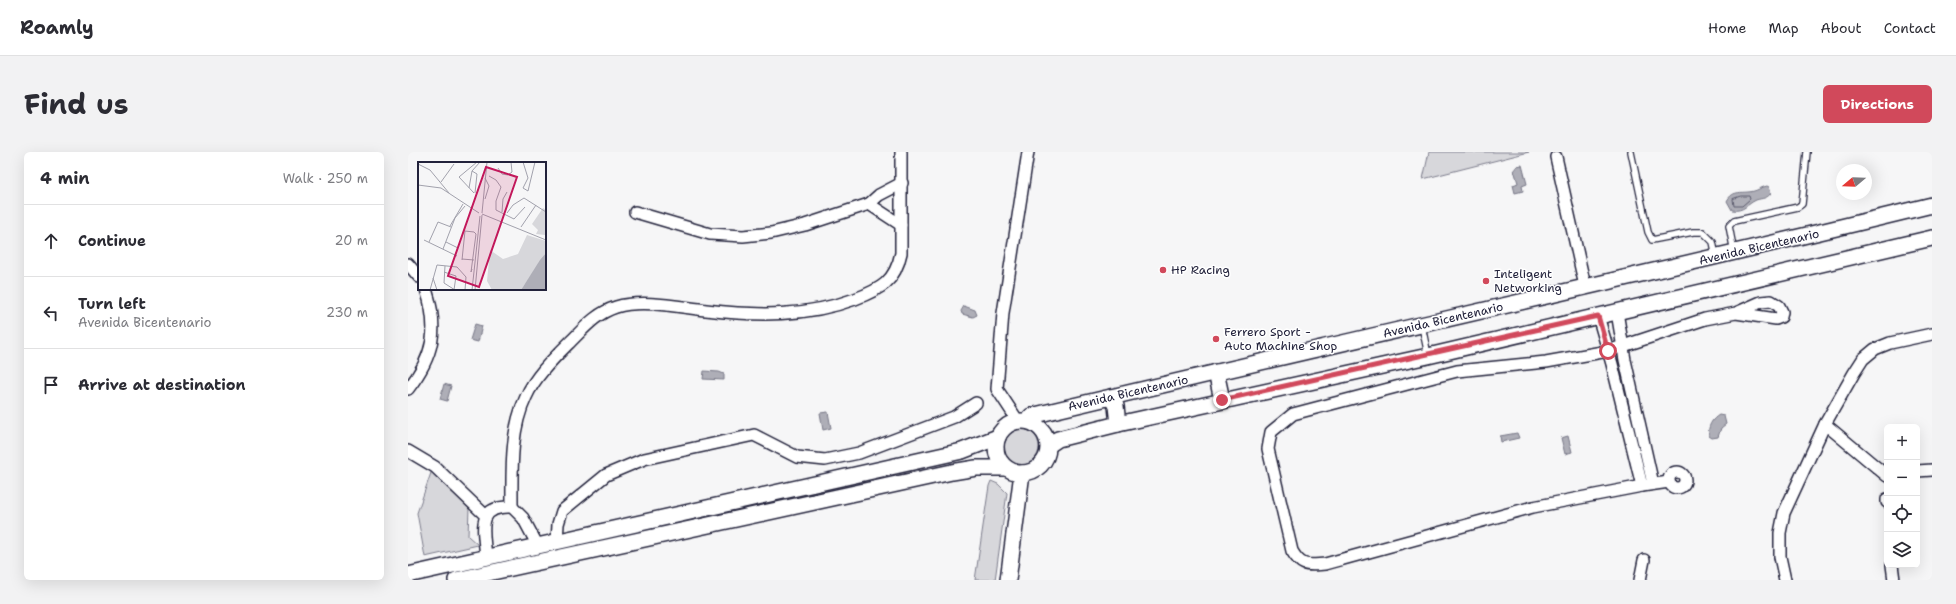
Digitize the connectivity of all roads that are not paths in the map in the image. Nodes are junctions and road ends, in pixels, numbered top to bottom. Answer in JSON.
{"nodes":[{"id":1,"x":901,"y":152,"type":"edge"},
{"id":2,"x":1028,"y":152,"type":"edge"},
{"id":3,"x":1631,"y":152,"type":"edge"},
{"id":4,"x":1807,"y":152,"type":"edge"},
{"id":5,"x":1556,"y":157,"type":"dead end"},
{"id":6,"x":902,"y":183,"type":"junction"},
{"id":7,"x":869,"y":204,"type":"junction"},
{"id":8,"x":1932,"y":205,"type":"edge"},
{"id":9,"x":635,"y":212,"type":"dead end"},
{"id":10,"x":901,"y":224,"type":"junction"},
{"id":11,"x":1932,"y":238,"type":"edge"},
{"id":12,"x":1734,"y":253,"type":"junction"},
{"id":13,"x":1717,"y":257,"type":"junction"},
{"id":14,"x":408,"y":264,"type":"edge"},
{"id":15,"x":418,"y":276,"type":"edge"},
{"id":16,"x":1585,"y":286,"type":"junction"},
{"id":17,"x":426,"y":290,"type":"edge"},
{"id":18,"x":1617,"y":312,"type":"junction"},
{"id":19,"x":1736,"y":313,"type":"dead end"},
{"id":20,"x":1598,"y":316,"type":"junction"},
{"id":21,"x":1422,"y":326,"type":"junction"},
{"id":22,"x":1932,"y":334,"type":"edge"},
{"id":23,"x":1623,"y":347,"type":"junction"},
{"id":24,"x":1608,"y":351,"type":"junction"},
{"id":25,"x":1428,"y":356,"type":"junction"},
{"id":26,"x":1216,"y":372,"type":"junction"},
{"id":27,"x":408,"y":389,"type":"edge"},
{"id":28,"x":1111,"y":397,"type":"junction"},
{"id":29,"x":1222,"y":400,"type":"junction"},
{"id":30,"x":976,"y":403,"type":"dead end"},
{"id":31,"x":1022,"y":421,"type":"junction"},
{"id":32,"x":1118,"y":424,"type":"junction"},
{"id":33,"x":1825,"y":424,"type":"junction"},
{"id":34,"x":998,"y":437,"type":"junction"},
{"id":35,"x":1048,"y":446,"type":"junction"},
{"id":36,"x":408,"y":451,"type":"edge"},
{"id":37,"x":1006,"y":468,"type":"junction"},
{"id":38,"x":1932,"y":470,"type":"edge"},
{"id":39,"x":1920,"y":471,"type":"edge"},
{"id":40,"x":1022,"y":473,"type":"junction"},
{"id":41,"x":1884,"y":473,"type":"edge"},
{"id":42,"x":1669,"y":482,"type":"dead end"},
{"id":43,"x":1647,"y":485,"type":"junction"},
{"id":44,"x":512,"y":507,"type":"junction"},
{"id":45,"x":486,"y":515,"type":"junction"},
{"id":46,"x":557,"y":542,"type":"junction"},
{"id":47,"x":538,"y":546,"type":"junction"},
{"id":48,"x":486,"y":557,"type":"junction"},
{"id":49,"x":1644,"y":560,"type":"dead end"},
{"id":50,"x":1892,"y":568,"type":"edge"},
{"id":51,"x":408,"y":575,"type":"edge"},
{"id":52,"x":456,"y":580,"type":"edge"},
{"id":53,"x":1008,"y":580,"type":"edge"},
{"id":54,"x":1640,"y":580,"type":"edge"},
{"id":55,"x":1785,"y":580,"type":"edge"},
{"id":56,"x":1894,"y":580,"type":"edge"}],
"edges":[{"from":1,"to":6,"type":"street"},
{"from":2,"to":31,"type":"street"},
{"from":3,"to":13,"type":"lane"},
{"from":4,"to":12,"type":"lane"},
{"from":5,"to":16,"type":"street"},
{"from":6,"to":7,"type":"street"},
{"from":6,"to":10,"type":"street"},
{"from":7,"to":9,"type":"street"},
{"from":7,"to":10,"type":"street"},
{"from":8,"to":12,"type":"street","name":"Avenida Bicentenario"},
{"from":10,"to":44,"type":"street"},
{"from":11,"to":18,"type":"street"},
{"from":12,"to":13,"type":"street","name":"Avenida Bicentenario"},
{"from":13,"to":16,"type":"street","name":"Avenida Bicentenario"},
{"from":14,"to":15,"type":"street"},
{"from":16,"to":21,"type":"street","name":"Avenida Bicentenario"},
{"from":17,"to":27,"type":"street"},
{"from":18,"to":20,"type":"street"},
{"from":18,"to":23,"type":"street"},
{"from":19,"to":23,"type":"street"},
{"from":20,"to":24,"type":"street"},
{"from":20,"to":25,"type":"street"},
{"from":21,"to":25,"type":"lane"},
{"from":21,"to":26,"type":"street","name":"Avenida Bicentenario"},
{"from":22,"to":33,"type":"street"},
{"from":23,"to":24,"type":"street"},
{"from":23,"to":43,"type":"street"},
{"from":24,"to":43,"type":"street"},
{"from":24,"to":43,"type":"street"},
{"from":25,"to":29,"type":"street"},
{"from":26,"to":28,"type":"street","name":"Avenida Bicentenario"},
{"from":26,"to":29,"type":"street"},
{"from":28,"to":31,"type":"street","name":"Avenida Bicentenario"},
{"from":28,"to":32,"type":"street"},
{"from":29,"to":32,"type":"street"},
{"from":30,"to":46,"type":"street"},
{"from":31,"to":34,"type":"street"},
{"from":31,"to":35,"type":"street"},
{"from":32,"to":35,"type":"street"},
{"from":33,"to":41,"type":"street"},
{"from":33,"to":55,"type":"street"},
{"from":34,"to":37,"type":"street"},
{"from":34,"to":46,"type":"street"},
{"from":35,"to":40,"type":"street"},
{"from":36,"to":45,"type":"street"},
{"from":37,"to":40,"type":"street"},
{"from":37,"to":52,"type":"street"},
{"from":38,"to":39,"type":"street"},
{"from":40,"to":53,"type":"street"},
{"from":42,"to":43,"type":"street"},
{"from":44,"to":45,"type":"street"},
{"from":44,"to":47,"type":"street"},
{"from":45,"to":48,"type":"street"},
{"from":46,"to":47,"type":"street"},
{"from":47,"to":48,"type":"street"},
{"from":48,"to":51,"type":"street"},
{"from":49,"to":54,"type":"street"},
{"from":50,"to":56,"type":"street"}]}
